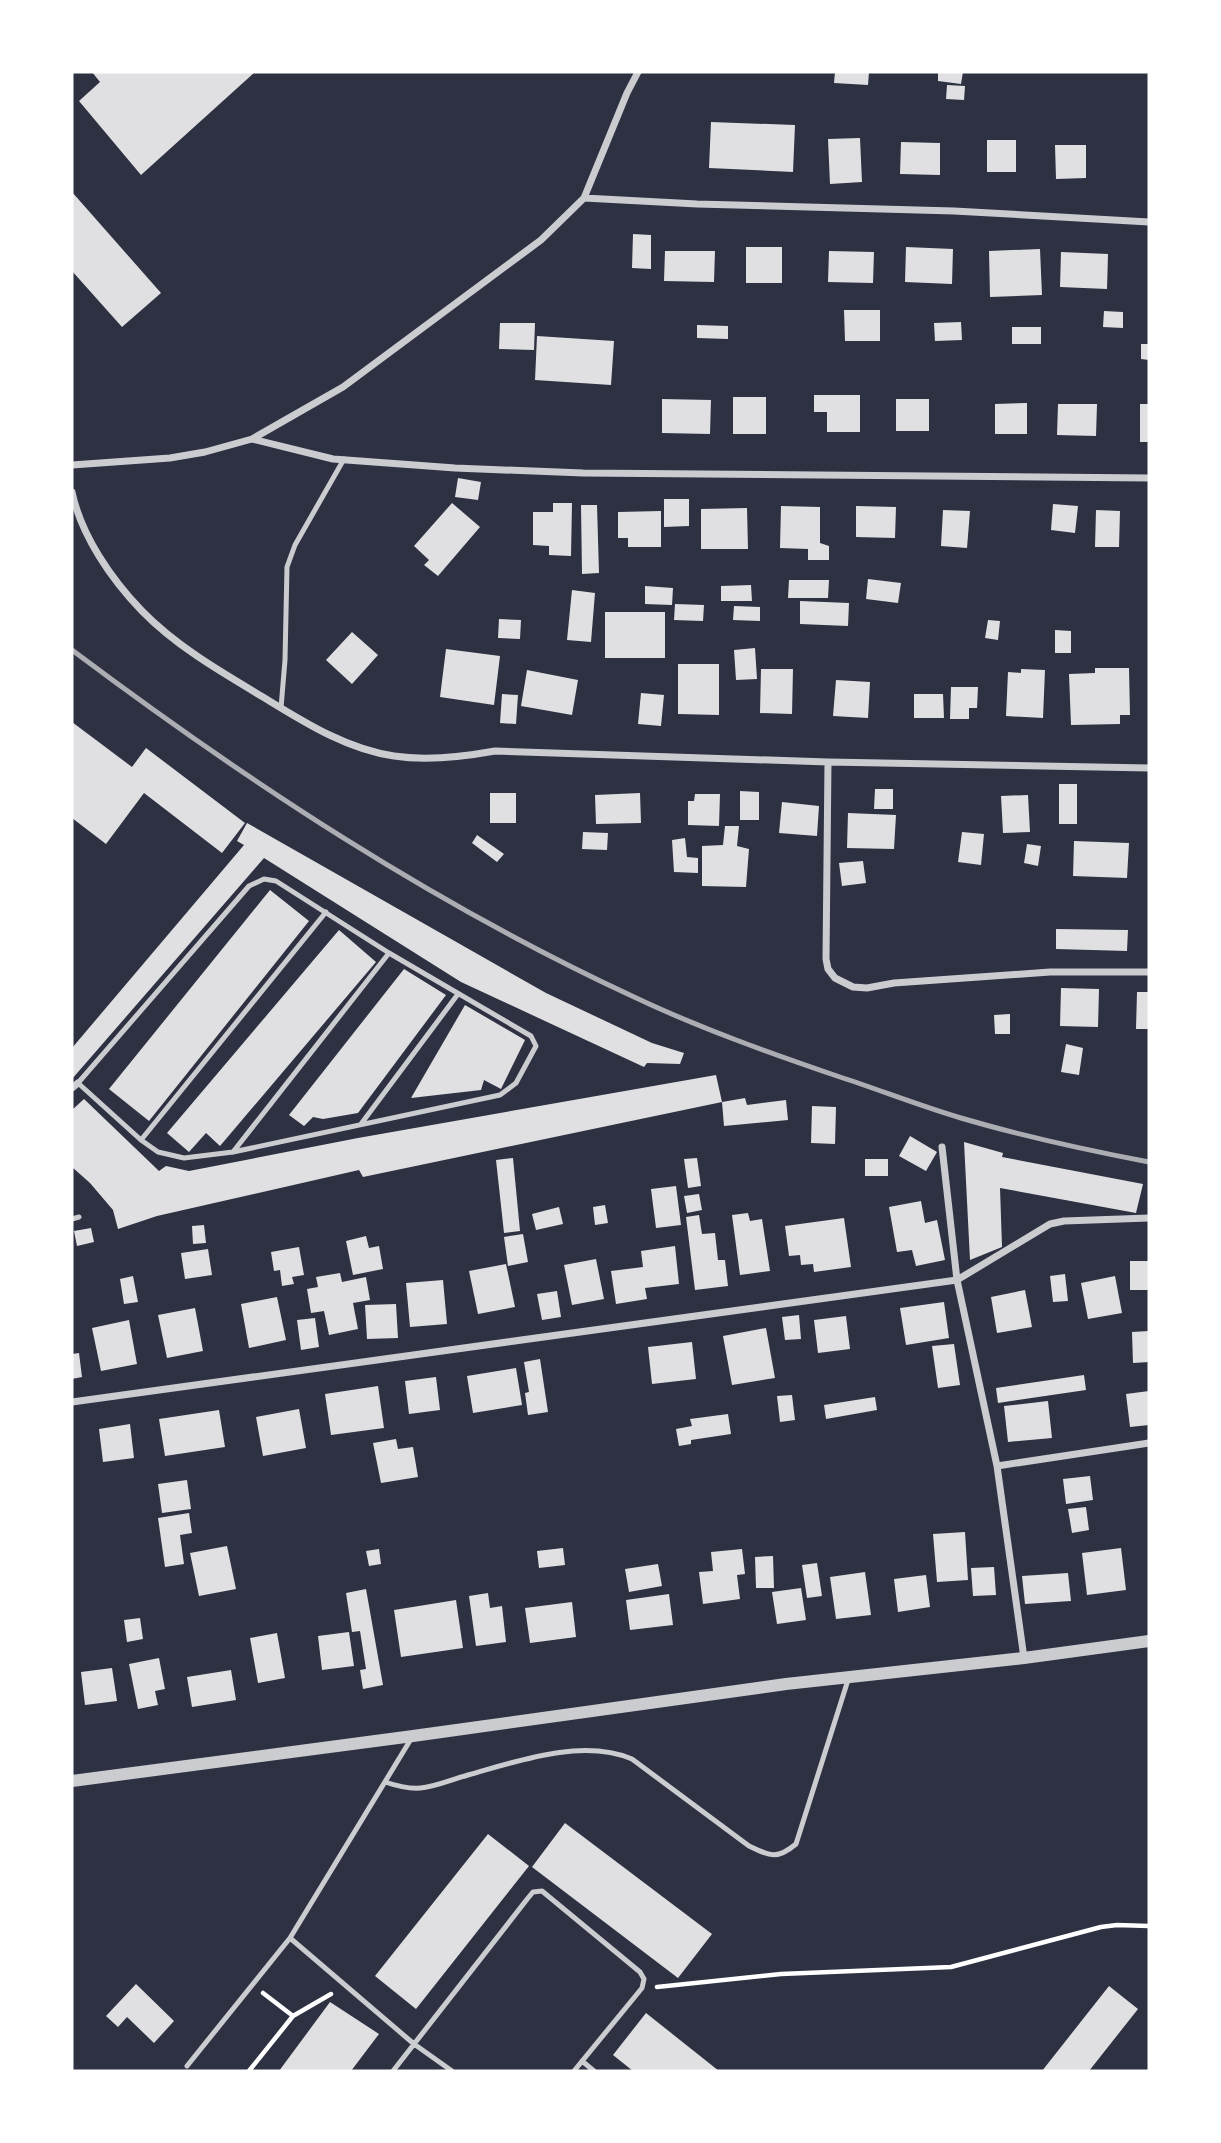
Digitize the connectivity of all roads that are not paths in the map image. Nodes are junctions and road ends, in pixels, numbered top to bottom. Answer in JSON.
{"nodes":[{"id":1,"x":638,"y":72,"type":"edge"},
{"id":2,"x":584,"y":198,"type":"junction"},
{"id":3,"x":1149,"y":222,"type":"edge"},
{"id":4,"x":252,"y":439,"type":"junction"},
{"id":5,"x":344,"y":459,"type":"junction"},
{"id":6,"x":72,"y":465,"type":"edge"},
{"id":7,"x":1149,"y":478,"type":"edge"},
{"id":8,"x":72,"y":492,"type":"edge"},
{"id":9,"x":281,"y":708,"type":"junction"},
{"id":10,"x":828,"y":762,"type":"junction"},
{"id":11,"x":1149,"y":768,"type":"edge"},
{"id":12,"x":326,"y":912,"type":"junction"},
{"id":13,"x":388,"y":953,"type":"junction"},
{"id":14,"x":1149,"y":972,"type":"edge"},
{"id":15,"x":458,"y":994,"type":"junction"},
{"id":16,"x":75,"y":1086,"type":"edge"},
{"id":17,"x":360,"y":1125,"type":"junction"},
{"id":18,"x":141,"y":1140,"type":"junction"},
{"id":19,"x":942,"y":1147,"type":"dead end"},
{"id":20,"x":233,"y":1152,"type":"junction"},
{"id":21,"x":1149,"y":1218,"type":"edge"},
{"id":22,"x":957,"y":1280,"type":"junction"},
{"id":23,"x":72,"y":1402,"type":"edge"},
{"id":24,"x":1149,"y":1443,"type":"edge"},
{"id":25,"x":997,"y":1466,"type":"junction"},
{"id":26,"x":1149,"y":1641,"type":"edge"},
{"id":27,"x":1024,"y":1658,"type":"junction"},
{"id":28,"x":849,"y":1677,"type":"junction"},
{"id":29,"x":413,"y":1736,"type":"junction"},
{"id":30,"x":72,"y":1781,"type":"edge"},
{"id":31,"x":385,"y":1782,"type":"junction"},
{"id":32,"x":290,"y":1938,"type":"junction"},
{"id":33,"x":414,"y":2044,"type":"junction"},
{"id":34,"x":582,"y":2061,"type":"junction"},
{"id":35,"x":187,"y":2066,"type":"dead end"},
{"id":36,"x":393,"y":2071,"type":"edge"},
{"id":37,"x":452,"y":2071,"type":"edge"},
{"id":38,"x":574,"y":2071,"type":"edge"},
{"id":39,"x":594,"y":2071,"type":"edge"}],
"edges":[{"from":1,"to":2,"type":"street"},
{"from":2,"to":3,"type":"street"},
{"from":2,"to":4,"type":"street"},
{"from":4,"to":5,"type":"street"},
{"from":4,"to":6,"type":"street"},
{"from":5,"to":7,"type":"street"},
{"from":5,"to":9,"type":"lane"},
{"from":8,"to":9,"type":"street"},
{"from":9,"to":10,"type":"street"},
{"from":10,"to":11,"type":"street"},
{"from":10,"to":14,"type":"street"},
{"from":12,"to":13,"type":"lane"},
{"from":12,"to":16,"type":"lane"},
{"from":12,"to":18,"type":"lane"},
{"from":13,"to":15,"type":"lane"},
{"from":13,"to":20,"type":"lane"},
{"from":15,"to":17,"type":"lane"},
{"from":15,"to":17,"type":"lane"},
{"from":16,"to":18,"type":"lane"},
{"from":17,"to":20,"type":"lane"},
{"from":18,"to":20,"type":"lane"},
{"from":19,"to":22,"type":"street"},
{"from":21,"to":22,"type":"street"},
{"from":22,"to":23,"type":"street"},
{"from":22,"to":25,"type":"street"},
{"from":24,"to":25,"type":"street"},
{"from":25,"to":27,"type":"street"},
{"from":26,"to":27,"type":"street"},
{"from":27,"to":28,"type":"street"},
{"from":28,"to":29,"type":"street"},
{"from":28,"to":31,"type":"lane"},
{"from":29,"to":30,"type":"street"},
{"from":29,"to":31,"type":"lane"},
{"from":31,"to":32,"type":"lane"},
{"from":32,"to":33,"type":"lane"},
{"from":32,"to":35,"type":"lane"},
{"from":33,"to":34,"type":"lane"},
{"from":33,"to":36,"type":"lane"},
{"from":33,"to":37,"type":"lane"},
{"from":34,"to":38,"type":"lane"},
{"from":34,"to":39,"type":"lane"}]}
